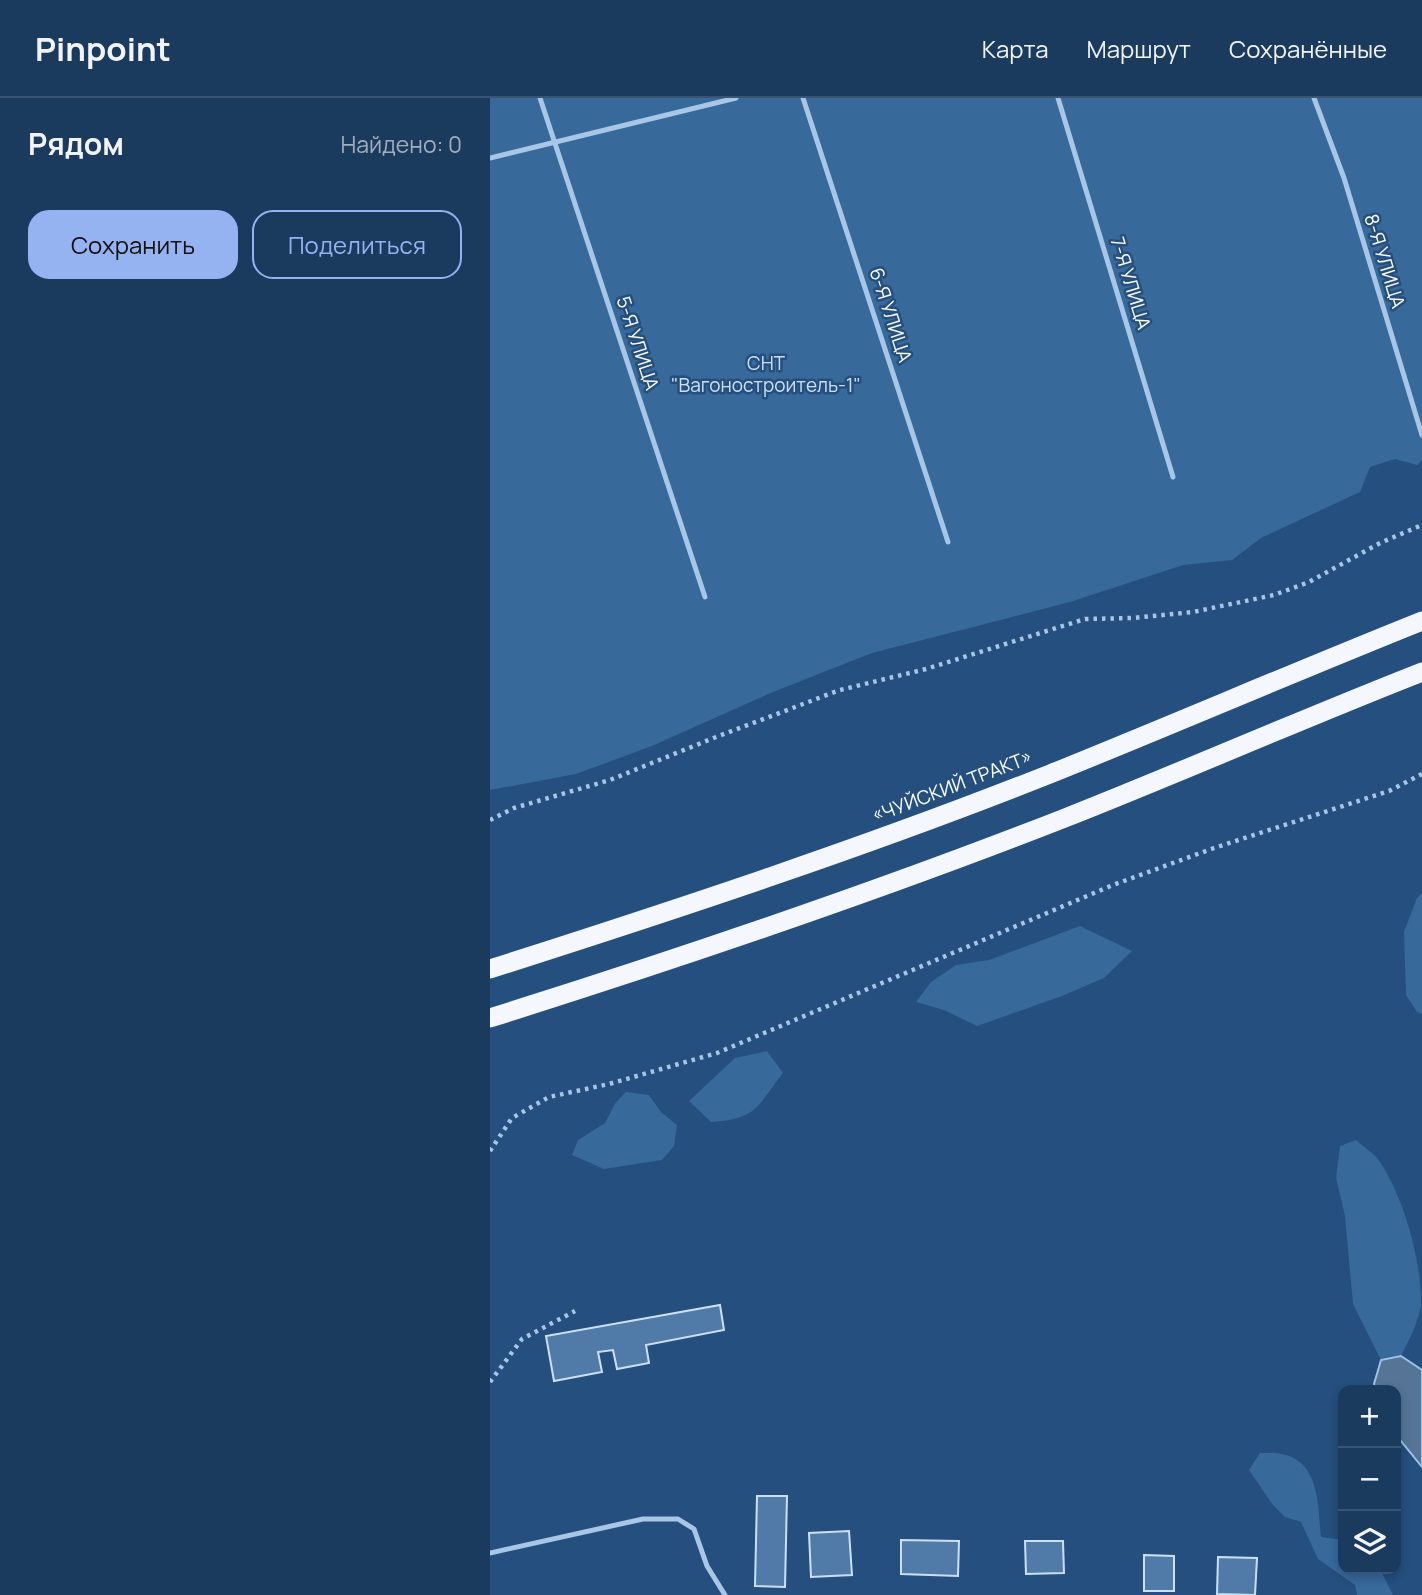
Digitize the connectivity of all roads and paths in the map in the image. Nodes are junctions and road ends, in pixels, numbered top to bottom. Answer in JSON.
{"nodes":[{"id":1,"x":540,"y":98,"type":"edge"},
{"id":2,"x":736,"y":98,"type":"edge"},
{"id":3,"x":803,"y":98,"type":"edge"},
{"id":4,"x":1058,"y":98,"type":"edge"},
{"id":5,"x":1314,"y":98,"type":"edge"},
{"id":6,"x":555,"y":141,"type":"junction"},
{"id":7,"x":490,"y":158,"type":"edge"},
{"id":8,"x":1422,"y":435,"type":"edge"},
{"id":9,"x":1173,"y":477,"type":"dead end"},
{"id":10,"x":1422,"y":525,"type":"edge"},
{"id":11,"x":948,"y":542,"type":"dead end"},
{"id":12,"x":705,"y":597,"type":"dead end"},
{"id":13,"x":1422,"y":621,"type":"edge"},
{"id":14,"x":1422,"y":672,"type":"edge"},
{"id":15,"x":1422,"y":774,"type":"edge"},
{"id":16,"x":490,"y":820,"type":"edge"},
{"id":17,"x":490,"y":969,"type":"edge"},
{"id":18,"x":490,"y":1018,"type":"edge"},
{"id":19,"x":490,"y":1151,"type":"edge"},
{"id":20,"x":575,"y":1311,"type":"dead end"},
{"id":21,"x":490,"y":1382,"type":"edge"},
{"id":22,"x":490,"y":1553,"type":"edge"},
{"id":23,"x":725,"y":1595,"type":"edge"}],
"edges":[{"from":1,"to":6,"type":"lane","name":"5-Я УЛИЦА"},
{"from":2,"to":6,"type":"lane"},
{"from":3,"to":11,"type":"lane","name":"6-Я УЛИЦА"},
{"from":4,"to":9,"type":"lane","name":"7-Я УЛИЦА"},
{"from":5,"to":8,"type":"lane","name":"8-Я УЛИЦА"},
{"from":6,"to":7,"type":"lane"},
{"from":6,"to":12,"type":"lane","name":"5-Я УЛИЦА"},
{"from":10,"to":16,"type":"path"},
{"from":13,"to":17,"type":"highway","name":"«ЧУЙСКИЙ ТРАКТ»"},
{"from":14,"to":18,"type":"highway"},
{"from":15,"to":19,"type":"path"},
{"from":20,"to":21,"type":"path"},
{"from":22,"to":23,"type":"lane"}]}
